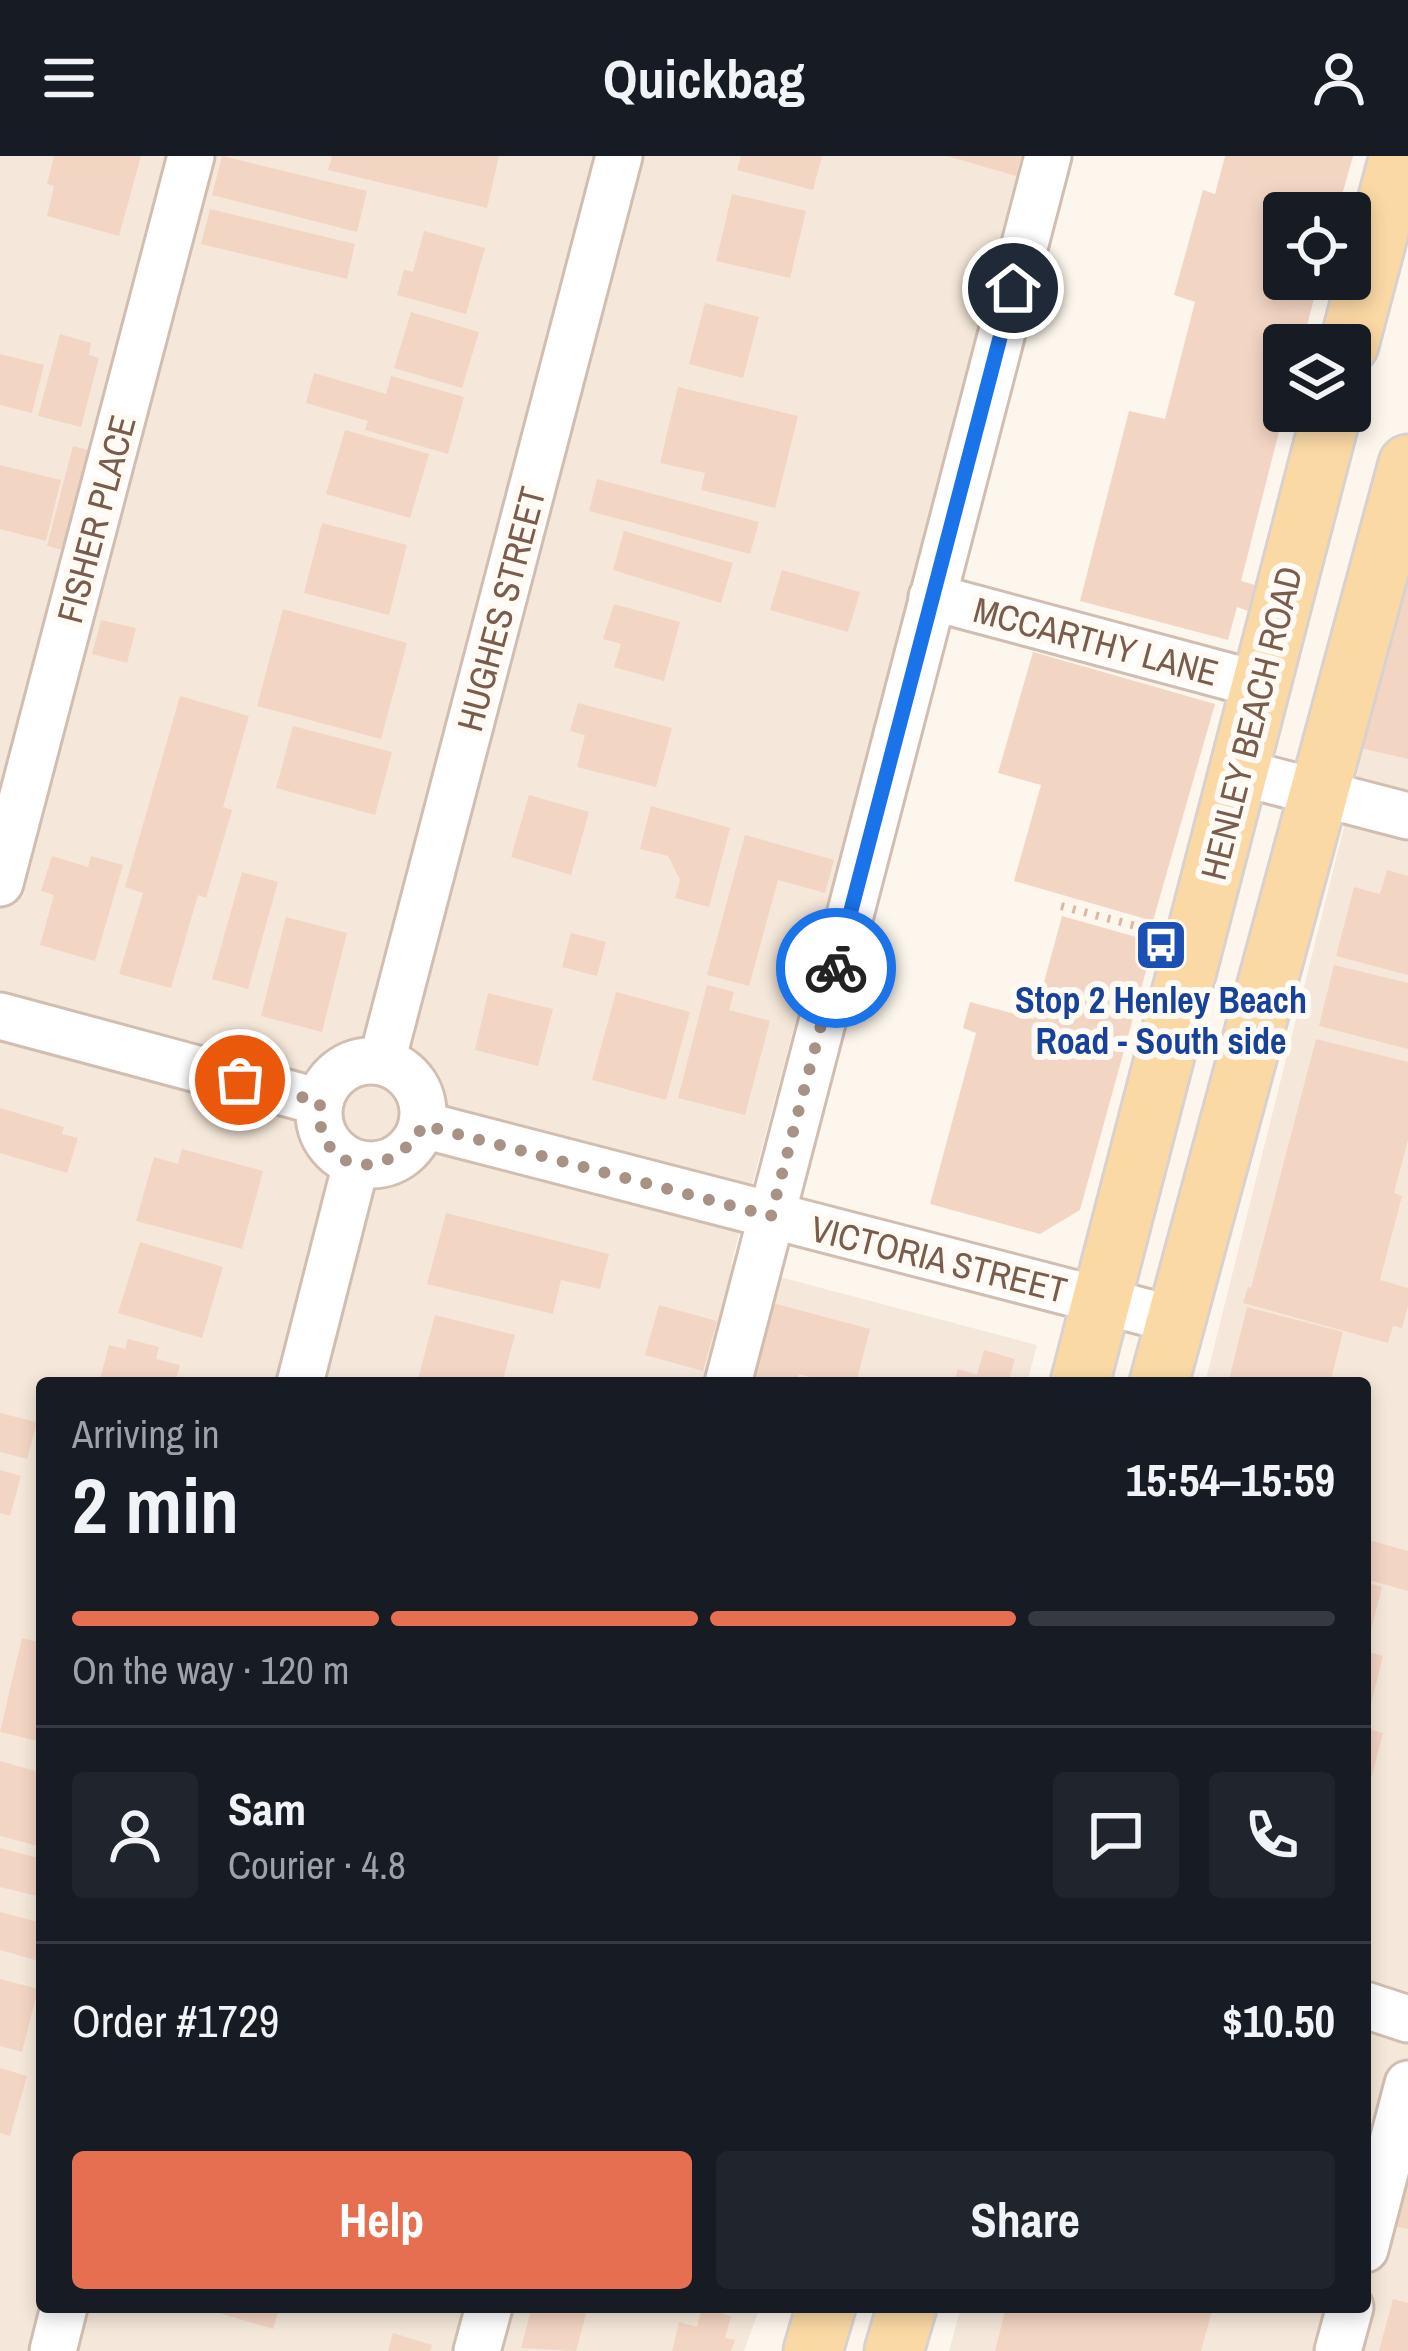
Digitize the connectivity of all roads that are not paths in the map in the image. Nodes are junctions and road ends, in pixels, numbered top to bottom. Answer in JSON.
{"nodes":[{"id":1,"x":191,"y":156,"type":"edge"},
{"id":2,"x":619,"y":156,"type":"edge"},
{"id":3,"x":1048,"y":156,"type":"edge"},
{"id":4,"x":1399,"y":156,"type":"edge"},
{"id":5,"x":1355,"y":324,"type":"edge"},
{"id":6,"x":1326,"y":432,"type":"edge"},
{"id":7,"x":1408,"y":464,"type":"edge"},
{"id":8,"x":932,"y":597,"type":"junction"},
{"id":9,"x":1260,"y":685,"type":"junction"},
{"id":10,"x":1240,"y":772,"type":"junction"},
{"id":11,"x":1321,"y":795,"type":"junction"},
{"id":12,"x":1408,"y":816,"type":"edge"},
{"id":13,"x":0,"y":883,"type":"edge"},
{"id":14,"x":0,"y":1016,"type":"edge"},
{"id":15,"x":382,"y":1061,"type":"junction"},
{"id":16,"x":320,"y":1102,"type":"junction"},
{"id":17,"x":423,"y":1125,"type":"junction"},
{"id":18,"x":356,"y":1164,"type":"junction"},
{"id":19,"x":771,"y":1216,"type":"junction"},
{"id":20,"x":1102,"y":1301,"type":"junction"},
{"id":21,"x":1176,"y":1320,"type":"junction"},
{"id":22,"x":302,"y":1377,"type":"edge"},
{"id":23,"x":730,"y":1377,"type":"edge"},
{"id":24,"x":1082,"y":1377,"type":"edge"},
{"id":25,"x":1161,"y":1377,"type":"edge"},
{"id":26,"x":1371,"y":2008,"type":"edge"},
{"id":27,"x":1408,"y":2019,"type":"edge"},
{"id":28,"x":1408,"y":2084,"type":"edge"},
{"id":29,"x":1371,"y":2226,"type":"edge"},
{"id":30,"x":62,"y":2313,"type":"edge"},
{"id":31,"x":486,"y":2313,"type":"edge"},
{"id":32,"x":824,"y":2313,"type":"edge"},
{"id":33,"x":905,"y":2313,"type":"edge"},
{"id":34,"x":1348,"y":2313,"type":"edge"},
{"id":35,"x":53,"y":2351,"type":"edge"},
{"id":36,"x":477,"y":2351,"type":"edge"},
{"id":37,"x":813,"y":2351,"type":"edge"},
{"id":38,"x":894,"y":2351,"type":"edge"},
{"id":39,"x":1338,"y":2351,"type":"edge"}],
"edges":[{"from":1,"to":13,"type":"street","name":"FISHER PLACE"},
{"from":2,"to":15,"type":"street","name":"HUGHES STREET"},
{"from":3,"to":8,"type":"street"},
{"from":4,"to":5,"type":"main road"},
{"from":6,"to":9,"type":"main road","name":"HENLEY BEACH ROAD"},
{"from":7,"to":11,"type":"main road"},
{"from":8,"to":9,"type":"street","name":"MCCARTHY LANE"},
{"from":8,"to":19,"type":"street"},
{"from":9,"to":10,"type":"main road","name":"HENLEY BEACH ROAD"},
{"from":10,"to":11,"type":"street"},
{"from":10,"to":20,"type":"main road","name":"HENLEY BEACH ROAD"},
{"from":11,"to":12,"type":"street"},
{"from":11,"to":21,"type":"main road"},
{"from":14,"to":16,"type":"street"},
{"from":15,"to":16,"type":"street"},
{"from":15,"to":17,"type":"street"},
{"from":16,"to":18,"type":"street"},
{"from":17,"to":18,"type":"street"},
{"from":17,"to":19,"type":"street","name":"VICTORIA STREET"},
{"from":18,"to":22,"type":"street"},
{"from":19,"to":20,"type":"street","name":"VICTORIA STREET"},
{"from":19,"to":23,"type":"street"},
{"from":20,"to":21,"type":"street","name":"VICTORIA STREET"},
{"from":20,"to":24,"type":"main road","name":"HENLEY BEACH ROAD"},
{"from":21,"to":25,"type":"main road"},
{"from":26,"to":27,"type":"street"},
{"from":28,"to":29,"type":"street"},
{"from":30,"to":35,"type":"street"},
{"from":31,"to":36,"type":"street"},
{"from":32,"to":37,"type":"main road"},
{"from":33,"to":38,"type":"main road"},
{"from":34,"to":39,"type":"street"}]}
